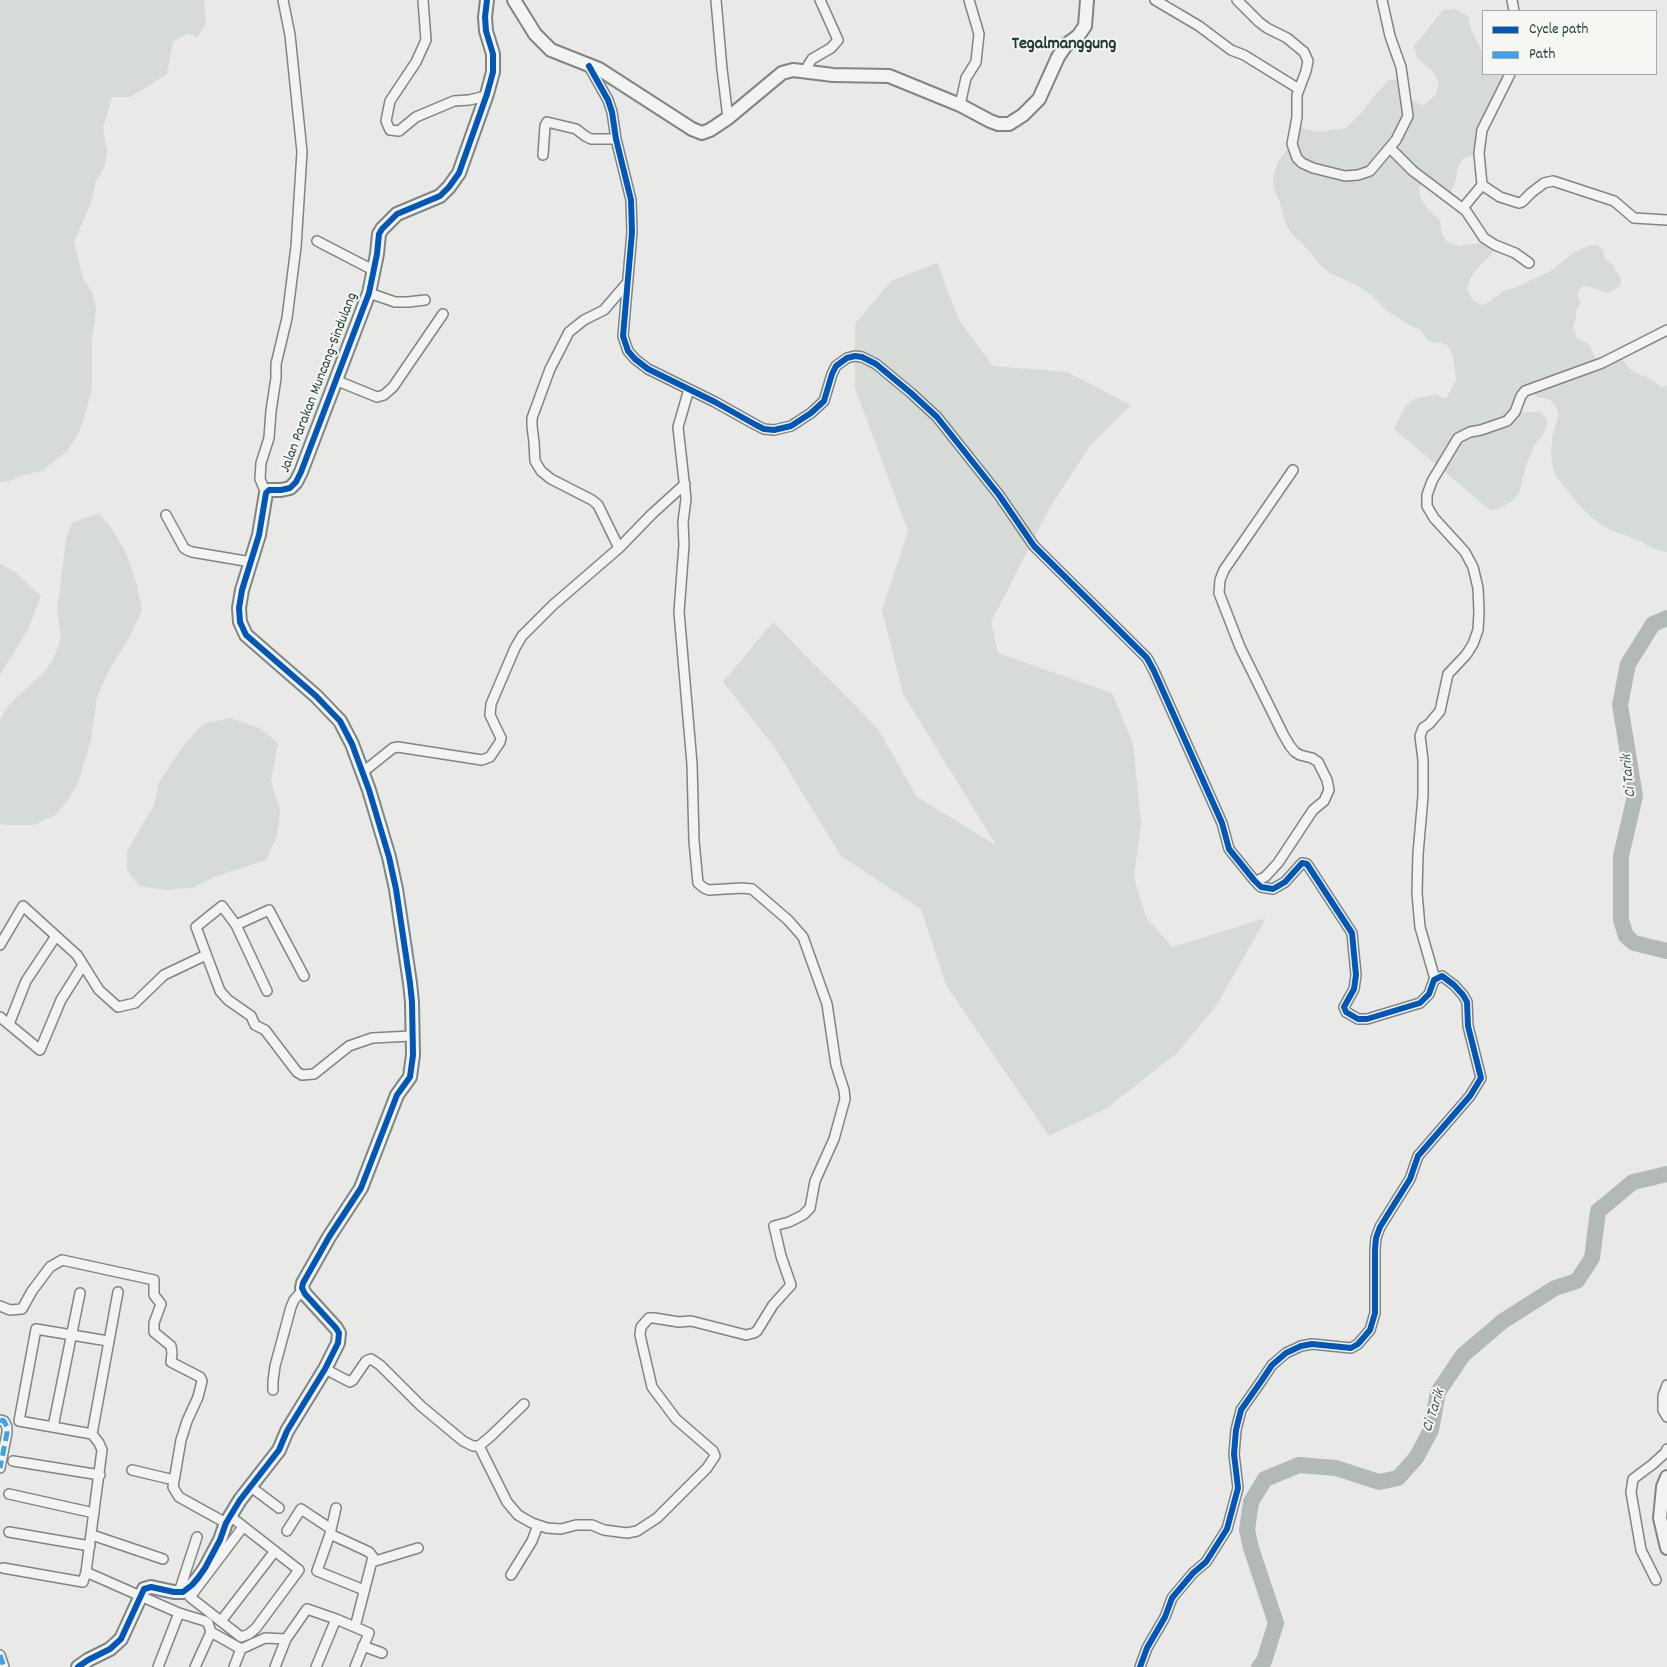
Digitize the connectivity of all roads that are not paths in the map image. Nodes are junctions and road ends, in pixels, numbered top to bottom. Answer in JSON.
{"nodes":[{"id":1,"x":283,"y":0,"type":"edge"},
{"id":2,"x":423,"y":0,"type":"edge"},
{"id":3,"x":487,"y":0,"type":"edge"},
{"id":4,"x":514,"y":0,"type":"edge"},
{"id":5,"x":716,"y":0,"type":"edge"},
{"id":6,"x":820,"y":0,"type":"edge"},
{"id":7,"x":969,"y":0,"type":"edge"},
{"id":8,"x":1087,"y":0,"type":"edge"},
{"id":9,"x":1155,"y":0,"type":"edge"},
{"id":10,"x":1237,"y":0,"type":"edge"},
{"id":11,"x":1382,"y":0,"type":"edge"},
{"id":12,"x":589,"y":66,"type":"junction"},
{"id":13,"x":804,"y":72,"type":"junction"},
{"id":14,"x":1510,"y":75,"type":"edge"},
{"id":15,"x":1299,"y":89,"type":"junction"},
{"id":16,"x":486,"y":96,"type":"junction"},
{"id":17,"x":960,"y":105,"type":"junction"},
{"id":18,"x":728,"y":118,"type":"junction"},
{"id":19,"x":616,"y":139,"type":"junction"},
{"id":20,"x":1390,"y":148,"type":"junction"},
{"id":21,"x":543,"y":155,"type":"dead end"},
{"id":22,"x":1482,"y":185,"type":"junction"},
{"id":23,"x":1463,"y":208,"type":"junction"},
{"id":24,"x":1667,"y":220,"type":"edge"},
{"id":25,"x":317,"y":241,"type":"dead end"},
{"id":26,"x":1529,"y":264,"type":"dead end"},
{"id":27,"x":374,"y":270,"type":"junction"},
{"id":28,"x":628,"y":282,"type":"junction"},
{"id":29,"x":369,"y":293,"type":"junction"},
{"id":30,"x":425,"y":300,"type":"dead end"},
{"id":31,"x":443,"y":314,"type":"dead end"},
{"id":32,"x":1667,"y":330,"type":"edge"},
{"id":33,"x":335,"y":380,"type":"junction"},
{"id":34,"x":689,"y":388,"type":"junction"},
{"id":35,"x":1293,"y":470,"type":"dead end"},
{"id":36,"x":685,"y":484,"type":"junction"},
{"id":37,"x":266,"y":493,"type":"junction"},
{"id":38,"x":166,"y":515,"type":"dead end"},
{"id":39,"x":619,"y":548,"type":"junction"},
{"id":40,"x":251,"y":562,"type":"junction"},
{"id":41,"x":363,"y":772,"type":"junction"},
{"id":42,"x":1256,"y":881,"type":"junction"},
{"id":43,"x":236,"y":925,"type":"junction"},
{"id":44,"x":56,"y":936,"type":"junction"},
{"id":45,"x":0,"y":945,"type":"edge"},
{"id":46,"x":206,"y":956,"type":"junction"},
{"id":47,"x":84,"y":964,"type":"junction"},
{"id":48,"x":304,"y":976,"type":"dead end"},
{"id":49,"x":1435,"y":979,"type":"junction"},
{"id":50,"x":267,"y":991,"type":"dead end"},
{"id":51,"x":0,"y":1017,"type":"edge"},
{"id":52,"x":9,"y":1024,"type":"junction"},
{"id":53,"x":412,"y":1036,"type":"junction"},
{"id":54,"x":303,"y":1290,"type":"junction"},
{"id":55,"x":80,"y":1292,"type":"dead end"},
{"id":56,"x":118,"y":1292,"type":"dead end"},
{"id":57,"x":0,"y":1306,"type":"edge"},
{"id":58,"x":72,"y":1335,"type":"junction"},
{"id":59,"x":108,"y":1341,"type":"junction"},
{"id":60,"x":325,"y":1370,"type":"junction"},
{"id":61,"x":1667,"y":1385,"type":"edge"},
{"id":62,"x":273,"y":1390,"type":"dead end"},
{"id":63,"x":524,"y":1404,"type":"dead end"},
{"id":64,"x":1667,"y":1417,"type":"edge"},
{"id":65,"x":0,"y":1420,"type":"edge"},
{"id":66,"x":54,"y":1427,"type":"junction"},
{"id":67,"x":92,"y":1434,"type":"junction"},
{"id":68,"x":479,"y":1446,"type":"junction"},
{"id":69,"x":1667,"y":1448,"type":"edge"},
{"id":70,"x":13,"y":1461,"type":"dead end"},
{"id":71,"x":0,"y":1468,"type":"edge"},
{"id":72,"x":132,"y":1470,"type":"dead end"},
{"id":73,"x":100,"y":1475,"type":"junction"},
{"id":74,"x":1667,"y":1477,"type":"edge"},
{"id":75,"x":174,"y":1480,"type":"junction"},
{"id":76,"x":251,"y":1487,"type":"junction"},
{"id":77,"x":9,"y":1494,"type":"dead end"},
{"id":78,"x":278,"y":1508,"type":"dead end"},
{"id":79,"x":336,"y":1508,"type":"dead end"},
{"id":80,"x":94,"y":1513,"type":"junction"},
{"id":81,"x":228,"y":1520,"type":"junction"},
{"id":82,"x":538,"y":1525,"type":"junction"},
{"id":83,"x":243,"y":1527,"type":"junction"},
{"id":84,"x":287,"y":1531,"type":"dead end"},
{"id":85,"x":330,"y":1531,"type":"junction"},
{"id":86,"x":9,"y":1532,"type":"dead end"},
{"id":87,"x":92,"y":1536,"type":"junction"},
{"id":88,"x":197,"y":1537,"type":"dead end"},
{"id":89,"x":90,"y":1546,"type":"junction"},
{"id":90,"x":418,"y":1548,"type":"dead end"},
{"id":91,"x":1667,"y":1548,"type":"edge"},
{"id":92,"x":275,"y":1551,"type":"junction"},
{"id":93,"x":163,"y":1559,"type":"dead end"},
{"id":94,"x":372,"y":1562,"type":"junction"},
{"id":95,"x":3,"y":1568,"type":"dead end"},
{"id":96,"x":86,"y":1572,"type":"junction"},
{"id":97,"x":511,"y":1575,"type":"dead end"},
{"id":98,"x":1656,"y":1580,"type":"dead end"},
{"id":99,"x":364,"y":1590,"type":"junction"},
{"id":100,"x":179,"y":1592,"type":"junction"},
{"id":101,"x":139,"y":1596,"type":"junction"},
{"id":102,"x":179,"y":1613,"type":"junction"},
{"id":103,"x":336,"y":1619,"type":"junction"},
{"id":104,"x":221,"y":1621,"type":"junction"},
{"id":105,"x":355,"y":1627,"type":"junction"},
{"id":106,"x":211,"y":1632,"type":"junction"},
{"id":107,"x":286,"y":1639,"type":"junction"},
{"id":108,"x":364,"y":1646,"type":"junction"},
{"id":109,"x":241,"y":1649,"type":"junction"},
{"id":110,"x":382,"y":1653,"type":"dead end"},
{"id":111,"x":0,"y":1656,"type":"edge"},
{"id":112,"x":4,"y":1667,"type":"edge"},
{"id":113,"x":78,"y":1667,"type":"edge"},
{"id":114,"x":158,"y":1667,"type":"edge"},
{"id":115,"x":195,"y":1667,"type":"edge"},
{"id":116,"x":234,"y":1667,"type":"edge"},
{"id":117,"x":274,"y":1667,"type":"edge"},
{"id":118,"x":316,"y":1667,"type":"edge"},
{"id":119,"x":355,"y":1667,"type":"edge"},
{"id":120,"x":1140,"y":1667,"type":"edge"}],
"edges":[{"from":1,"to":37,"type":"street"},
{"from":2,"to":16,"type":"street"},
{"from":3,"to":16,"type":"street","name":"Jalan Parakan Muncang-Sindulang"},
{"from":4,"to":12,"type":"street"},
{"from":5,"to":18,"type":"street"},
{"from":6,"to":13,"type":"street"},
{"from":7,"to":17,"type":"street"},
{"from":8,"to":17,"type":"street"},
{"from":9,"to":15,"type":"street"},
{"from":10,"to":15,"type":"street"},
{"from":11,"to":20,"type":"street"},
{"from":12,"to":18,"type":"street"},
{"from":12,"to":19,"type":"street"},
{"from":13,"to":17,"type":"street"},
{"from":13,"to":18,"type":"street"},
{"from":14,"to":22,"type":"street"},
{"from":15,"to":20,"type":"street"},
{"from":16,"to":27,"type":"street","name":"Jalan Parakan Muncang-Sindulang"},
{"from":19,"to":21,"type":"street"},
{"from":19,"to":28,"type":"street"},
{"from":20,"to":23,"type":"street"},
{"from":22,"to":23,"type":"street"},
{"from":22,"to":24,"type":"street"},
{"from":23,"to":26,"type":"street"},
{"from":25,"to":27,"type":"street"},
{"from":27,"to":29,"type":"street","name":"Jalan Parakan Muncang-Sindulang"},
{"from":28,"to":34,"type":"street"},
{"from":28,"to":39,"type":"street"},
{"from":29,"to":30,"type":"street"},
{"from":29,"to":33,"type":"street","name":"Jalan Parakan Muncang-Sindulang"},
{"from":31,"to":33,"type":"street"},
{"from":32,"to":49,"type":"street"},
{"from":33,"to":37,"type":"street","name":"Jalan Parakan Muncang-Sindulang"},
{"from":34,"to":36,"type":"street"},
{"from":34,"to":42,"type":"street"},
{"from":35,"to":42,"type":"street"},
{"from":36,"to":39,"type":"street"},
{"from":36,"to":82,"type":"street"},
{"from":37,"to":40,"type":"street"},
{"from":38,"to":40,"type":"street"},
{"from":39,"to":41,"type":"street"},
{"from":40,"to":41,"type":"street"},
{"from":41,"to":53,"type":"street"},
{"from":42,"to":49,"type":"street"},
{"from":43,"to":46,"type":"street"},
{"from":43,"to":48,"type":"street"},
{"from":43,"to":50,"type":"street"},
{"from":44,"to":45,"type":"street"},
{"from":44,"to":47,"type":"street"},
{"from":44,"to":52,"type":"street"},
{"from":46,"to":47,"type":"street"},
{"from":46,"to":53,"type":"street"},
{"from":47,"to":52,"type":"street"},
{"from":49,"to":120,"type":"street"},
{"from":51,"to":52,"type":"street"},
{"from":53,"to":54,"type":"street"},
{"from":54,"to":60,"type":"street"},
{"from":54,"to":62,"type":"street"},
{"from":55,"to":58,"type":"street"},
{"from":56,"to":59,"type":"street"},
{"from":57,"to":75,"type":"street"},
{"from":58,"to":59,"type":"street"},
{"from":58,"to":66,"type":"street"},
{"from":58,"to":66,"type":"street"},
{"from":59,"to":67,"type":"street"},
{"from":60,"to":68,"type":"street"},
{"from":60,"to":76,"type":"street"},
{"from":61,"to":64,"type":"street"},
{"from":63,"to":68,"type":"street"},
{"from":65,"to":71,"type":"street"},
{"from":66,"to":67,"type":"street"},
{"from":67,"to":73,"type":"street"},
{"from":68,"to":82,"type":"street"},
{"from":69,"to":98,"type":"street"},
{"from":70,"to":73,"type":"street"},
{"from":72,"to":75,"type":"street"},
{"from":73,"to":80,"type":"street"},
{"from":74,"to":91,"type":"street"},
{"from":75,"to":81,"type":"street"},
{"from":76,"to":78,"type":"street"},
{"from":76,"to":81,"type":"street"},
{"from":77,"to":80,"type":"street"},
{"from":79,"to":85,"type":"street"},
{"from":80,"to":87,"type":"street"},
{"from":81,"to":83,"type":"street"},
{"from":81,"to":100,"type":"street"},
{"from":82,"to":97,"type":"street"},
{"from":83,"to":92,"type":"street"},
{"from":83,"to":104,"type":"street"},
{"from":84,"to":85,"type":"street"},
{"from":85,"to":94,"type":"street"},
{"from":85,"to":99,"type":"street"},
{"from":86,"to":89,"type":"street"},
{"from":87,"to":89,"type":"street"},
{"from":87,"to":93,"type":"street"},
{"from":88,"to":100,"type":"street"},
{"from":89,"to":96,"type":"street"},
{"from":90,"to":94,"type":"street"},
{"from":92,"to":104,"type":"street"},
{"from":92,"to":104,"type":"street"},
{"from":94,"to":99,"type":"street"},
{"from":95,"to":96,"type":"street"},
{"from":96,"to":101,"type":"street"},
{"from":99,"to":105,"type":"street"},
{"from":100,"to":101,"type":"street"},
{"from":101,"to":102,"type":"street"},
{"from":101,"to":113,"type":"street"},
{"from":102,"to":106,"type":"street"},
{"from":102,"to":114,"type":"street"},
{"from":103,"to":105,"type":"street"},
{"from":103,"to":107,"type":"street"},
{"from":103,"to":118,"type":"street"},
{"from":105,"to":108,"type":"street"},
{"from":106,"to":109,"type":"street"},
{"from":106,"to":115,"type":"street"},
{"from":107,"to":109,"type":"street"},
{"from":107,"to":117,"type":"street"},
{"from":108,"to":110,"type":"street"},
{"from":108,"to":119,"type":"street"},
{"from":109,"to":116,"type":"street"},
{"from":111,"to":112,"type":"street"}]}
